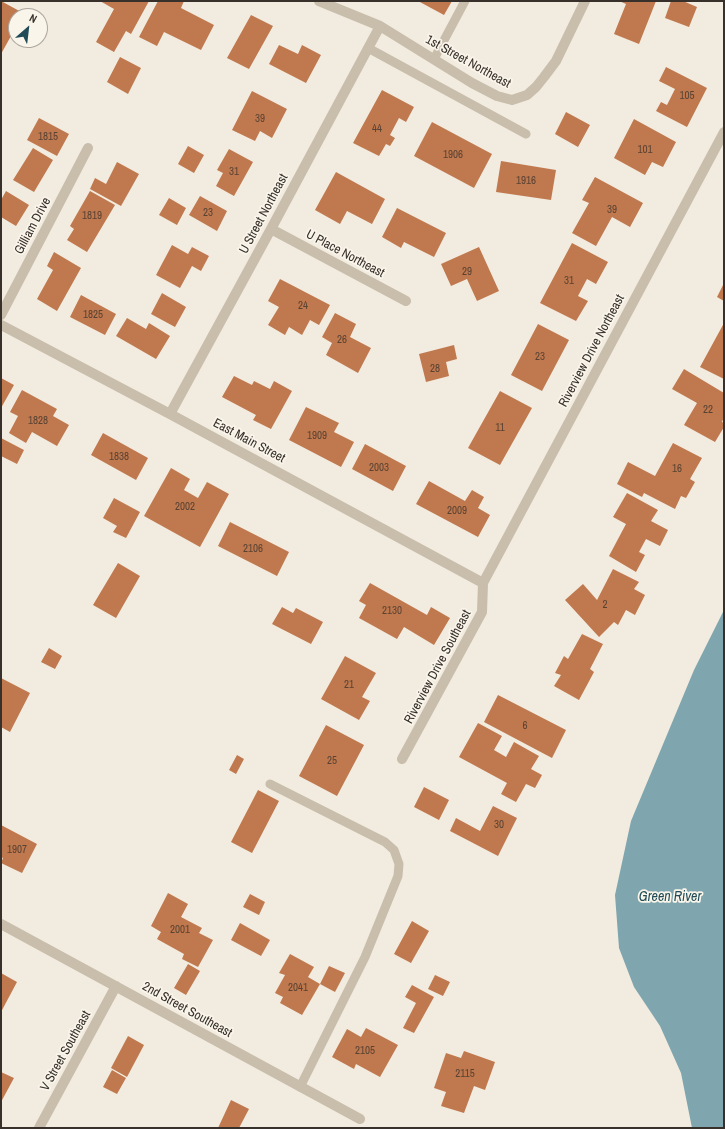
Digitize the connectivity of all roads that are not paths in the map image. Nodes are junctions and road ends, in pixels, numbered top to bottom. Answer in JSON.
{"nodes":[{"id":1,"x":319,"y":1,"type":"edge"},
{"id":2,"x":465,"y":1,"type":"edge"},
{"id":3,"x":584,"y":1,"type":"edge"},
{"id":4,"x":380,"y":26,"type":"junction"},
{"id":5,"x":368,"y":48,"type":"junction"},
{"id":6,"x":434,"y":59,"type":"junction"},
{"id":7,"x":724,"y":132,"type":"edge"},
{"id":8,"x":526,"y":134,"type":"dead end"},
{"id":9,"x":88,"y":148,"type":"dead end"},
{"id":10,"x":271,"y":229,"type":"junction"},
{"id":11,"x":406,"y":301,"type":"dead end"},
{"id":12,"x":1,"y":315,"type":"edge"},
{"id":13,"x":1,"y":325,"type":"edge"},
{"id":14,"x":170,"y":414,"type":"junction"},
{"id":15,"x":483,"y":583,"type":"junction"},
{"id":16,"x":402,"y":760,"type":"dead end"},
{"id":17,"x":270,"y":784,"type":"dead end"},
{"id":18,"x":1,"y":924,"type":"edge"},
{"id":19,"x":116,"y":986,"type":"junction"},
{"id":20,"x":300,"y":1087,"type":"junction"},
{"id":21,"x":360,"y":1119,"type":"dead end"},
{"id":22,"x":39,"y":1128,"type":"edge"}],
"edges":[{"from":1,"to":4,"type":"street","name":"1st Street Northeast"},
{"from":2,"to":6,"type":"lane"},
{"from":3,"to":6,"type":"street","name":"1st Street Northeast"},
{"from":4,"to":5,"type":"street","name":"U Street Northeast"},
{"from":4,"to":6,"type":"street","name":"1st Street Northeast"},
{"from":5,"to":8,"type":"lane"},
{"from":5,"to":10,"type":"street","name":"U Street Northeast"},
{"from":7,"to":15,"type":"street","name":"Riverview Drive Northeast"},
{"from":9,"to":12,"type":"street","name":"Gilliam Drive"},
{"from":10,"to":11,"type":"street","name":"U Place Northeast"},
{"from":10,"to":14,"type":"street","name":"U Street Northeast"},
{"from":13,"to":14,"type":"street","name":"East Main Street"},
{"from":14,"to":15,"type":"street","name":"East Main Street"},
{"from":15,"to":16,"type":"street","name":"Riverview Drive Southeast"},
{"from":17,"to":20,"type":"lane"},
{"from":18,"to":19,"type":"street","name":"2nd Street Southeast"},
{"from":19,"to":20,"type":"street","name":"2nd Street Southeast"},
{"from":19,"to":22,"type":"street","name":"V Street Southeast"},
{"from":20,"to":21,"type":"street","name":"2nd Street Southeast"}]}
